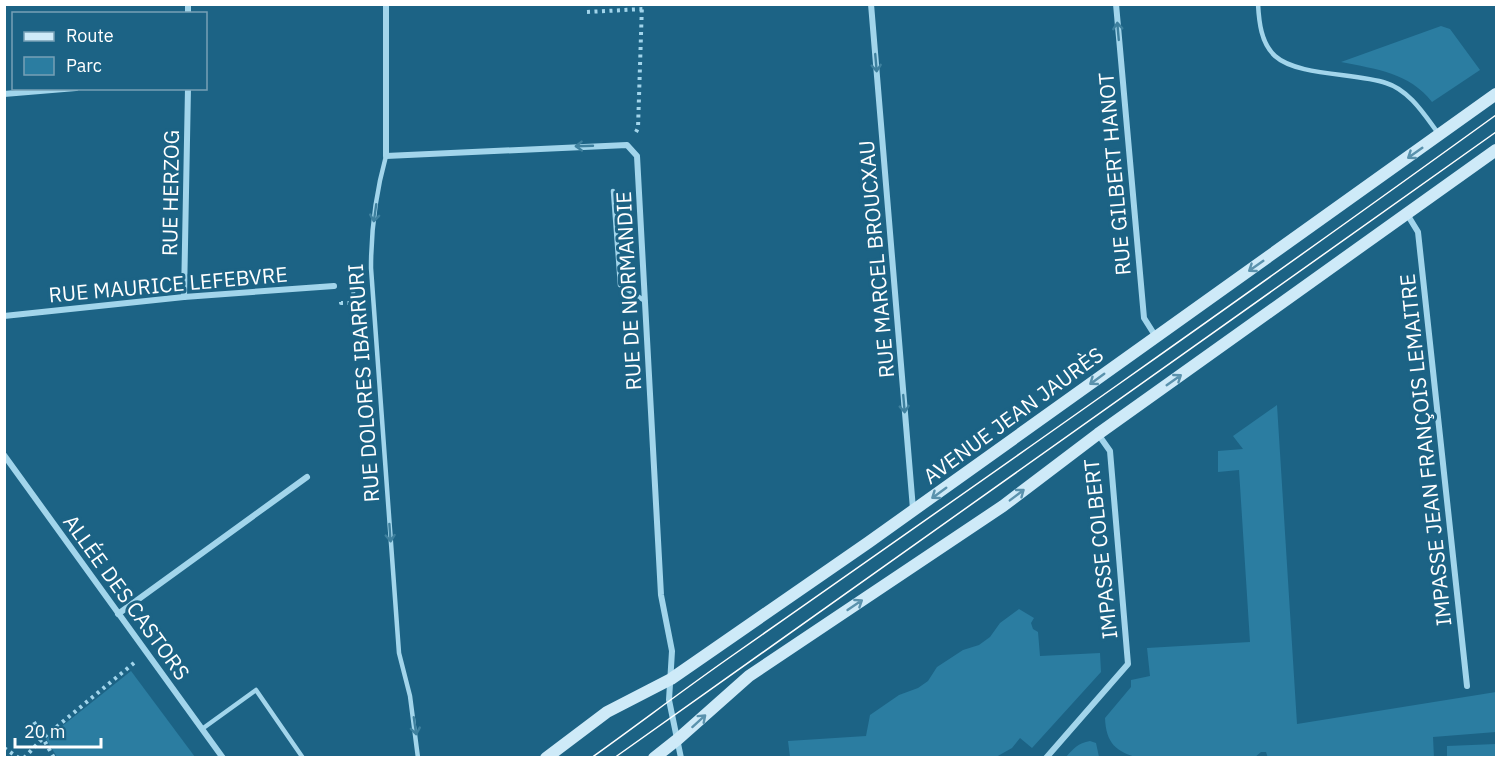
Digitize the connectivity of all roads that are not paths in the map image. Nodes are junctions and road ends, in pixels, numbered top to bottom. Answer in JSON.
{"nodes":[{"id":1,"x":386,"y":4,"type":"edge"},
{"id":2,"x":871,"y":4,"type":"edge"},
{"id":3,"x":1116,"y":4,"type":"edge"},
{"id":4,"x":1258,"y":4,"type":"edge"},
{"id":5,"x":52,"y":90,"type":"edge"},
{"id":6,"x":189,"y":90,"type":"edge"},
{"id":7,"x":4,"y":94,"type":"edge"},
{"id":8,"x":1497,"y":94,"type":"edge"},
{"id":9,"x":1440,"y":135,"type":"junction"},
{"id":10,"x":1497,"y":150,"type":"edge"},
{"id":11,"x":386,"y":156,"type":"junction"},
{"id":12,"x":613,"y":191,"type":"dead end"},
{"id":13,"x":1407,"y":214,"type":"junction"},
{"id":14,"x":334,"y":286,"type":"dead end"},
{"id":15,"x":184,"y":297,"type":"junction"},
{"id":16,"x":645,"y":301,"type":"junction"},
{"id":17,"x":4,"y":316,"type":"edge"},
{"id":18,"x":1156,"y":337,"type":"junction"},
{"id":19,"x":1098,"y":434,"type":"junction"},
{"id":20,"x":4,"y":455,"type":"edge"},
{"id":21,"x":308,"y":477,"type":"dead end"},
{"id":22,"x":914,"y":511,"type":"junction"},
{"id":23,"x":118,"y":614,"type":"junction"},
{"id":24,"x":671,"y":679,"type":"junction"},
{"id":25,"x":1467,"y":686,"type":"dead end"},
{"id":26,"x":202,"y":729,"type":"junction"},
{"id":27,"x":678,"y":739,"type":"junction"},
{"id":28,"x":223,"y":758,"type":"edge"},
{"id":29,"x":303,"y":758,"type":"edge"},
{"id":30,"x":418,"y":758,"type":"edge"},
{"id":31,"x":546,"y":758,"type":"edge"},
{"id":32,"x":654,"y":758,"type":"edge"},
{"id":33,"x":681,"y":758,"type":"edge"},
{"id":34,"x":1046,"y":758,"type":"edge"}],
"edges":[{"from":1,"to":11,"type":"street","name":"RUE DOLORES IBARRURI"},
{"from":2,"to":22,"type":"street","name":"RUE MARCEL BROUCXAU","one_way":true},
{"from":18,"to":3,"type":"street","name":"RUE GILBERT HANOT","one_way":true},
{"from":4,"to":9,"type":"lane"},
{"from":5,"to":7,"type":"street"},
{"from":6,"to":15,"type":"street","name":"RUE HERZOG"},
{"from":8,"to":9,"type":"street","name":"AVENUE JEAN JAURÈS"},
{"from":9,"to":18,"type":"street","name":"AVENUE JEAN JAURÈS","one_way":true},
{"from":10,"to":13,"type":"street"},
{"from":16,"to":11,"type":"street","name":"RUE DE NORMANDIE","one_way":true},
{"from":11,"to":30,"type":"lane","name":"RUE DOLORES IBARRURI","one_way":true},
{"from":12,"to":16,"type":"lane"},
{"from":19,"to":13,"type":"street","one_way":true},
{"from":13,"to":25,"type":"street","name":"IMPASSE JEAN FRANÇOIS LEMAITRE"},
{"from":14,"to":15,"type":"street","name":"RUE MAURICE LEFEBVRE"},
{"from":15,"to":17,"type":"street","name":"RUE MAURICE LEFEBVRE"},
{"from":16,"to":24,"type":"street","name":"RUE DE NORMANDIE"},
{"from":18,"to":22,"type":"street","name":"AVENUE JEAN JAURÈS","one_way":true},
{"from":27,"to":19,"type":"street","one_way":true},
{"from":19,"to":34,"type":"street","name":"IMPASSE COLBERT"},
{"from":20,"to":23,"type":"street","name":"ALLÉE DES CASTORS"},
{"from":21,"to":23,"type":"street"},
{"from":22,"to":24,"type":"street","name":"AVENUE JEAN JAURÈS"},
{"from":23,"to":26,"type":"street","name":"ALLÉE DES CASTORS"},
{"from":24,"to":27,"type":"street","name":"RUE DE NORMANDIE"},
{"from":24,"to":31,"type":"street","name":"AVENUE JEAN JAURÈS"},
{"from":26,"to":28,"type":"street","name":"ALLÉE DES CASTORS"},
{"from":26,"to":29,"type":"lane"},
{"from":27,"to":32,"type":"street"},
{"from":27,"to":33,"type":"street","name":"RUE DE NORMANDIE"}]}
